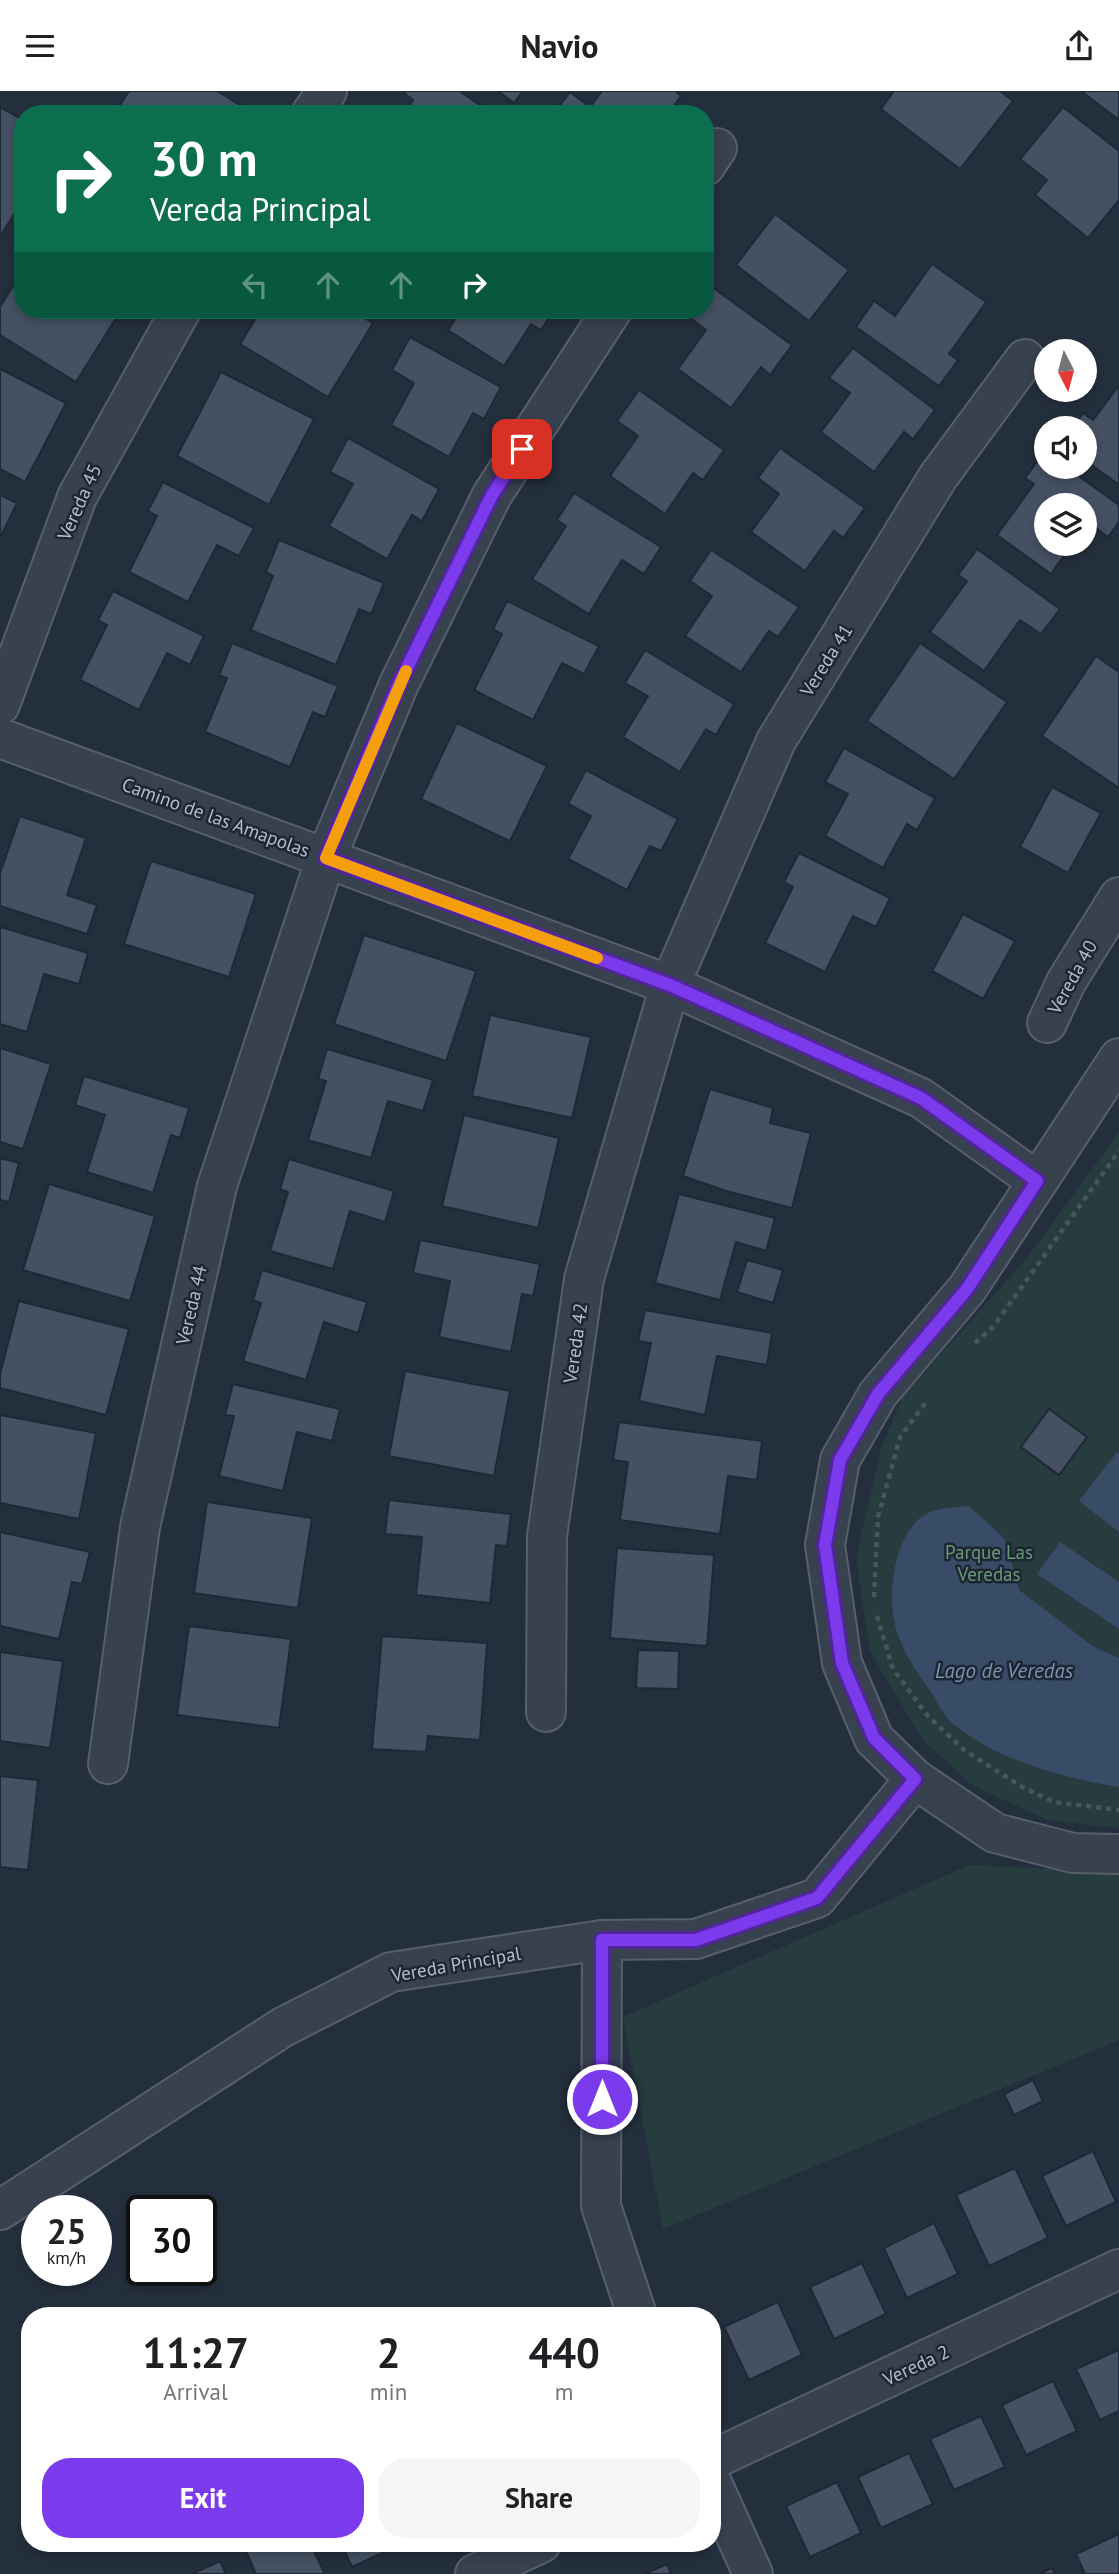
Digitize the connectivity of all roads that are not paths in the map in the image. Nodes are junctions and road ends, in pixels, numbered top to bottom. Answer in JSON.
{"nodes":[{"id":1,"x":176,"y":319,"type":"edge"},
{"id":2,"x":606,"y":319,"type":"edge"},
{"id":3,"x":1025,"y":359,"type":"dead end"},
{"id":4,"x":0,"y":705,"type":"edge"},
{"id":5,"x":0,"y":738,"type":"edge"},
{"id":6,"x":326,"y":858,"type":"junction"},
{"id":7,"x":1119,"y":897,"type":"edge"},
{"id":8,"x":670,"y":985,"type":"junction"},
{"id":9,"x":1047,"y":1023,"type":"dead end"},
{"id":10,"x":1119,"y":1058,"type":"edge"},
{"id":11,"x":1037,"y":1181,"type":"junction"},
{"id":12,"x":546,"y":1712,"type":"dead end"},
{"id":13,"x":108,"y":1765,"type":"dead end"},
{"id":14,"x":915,"y":1779,"type":"junction"},
{"id":15,"x":1119,"y":1854,"type":"edge"},
{"id":16,"x":602,"y":1940,"type":"junction"},
{"id":17,"x":0,"y":2210,"type":"edge"},
{"id":18,"x":1119,"y":2269,"type":"edge"},
{"id":19,"x":634,"y":2307,"type":"edge"},
{"id":20,"x":721,"y":2457,"type":"edge"},
{"id":21,"x":721,"y":2503,"type":"edge"},
{"id":22,"x":522,"y":2552,"type":"edge"},
{"id":23,"x":475,"y":2574,"type":"edge"},
{"id":24,"x":753,"y":2574,"type":"edge"}],
"edges":[{"from":1,"to":4,"type":"street","name":"Vereda 45"},
{"from":2,"to":6,"type":"street","name":"Vereda 44"},
{"from":3,"to":8,"type":"street","name":"Vereda 41"},
{"from":5,"to":6,"type":"street","name":"Camino de las Amapolas"},
{"from":6,"to":8,"type":"street","name":"Camino de las Amapolas"},
{"from":6,"to":13,"type":"street","name":"Vereda 44"},
{"from":7,"to":9,"type":"street","name":"Vereda 40"},
{"from":8,"to":11,"type":"street","name":"Camino de las Amapolas"},
{"from":8,"to":12,"type":"street","name":"Vereda 42"},
{"from":10,"to":11,"type":"street"},
{"from":11,"to":14,"type":"street"},
{"from":14,"to":15,"type":"street"},
{"from":14,"to":16,"type":"street","name":"Vereda Principal"},
{"from":16,"to":17,"type":"street","name":"Vereda Principal"},
{"from":16,"to":19,"type":"street"},
{"from":18,"to":20,"type":"street","name":"Vereda 2"},
{"from":21,"to":24,"type":"street"},
{"from":22,"to":23,"type":"street"}]}
